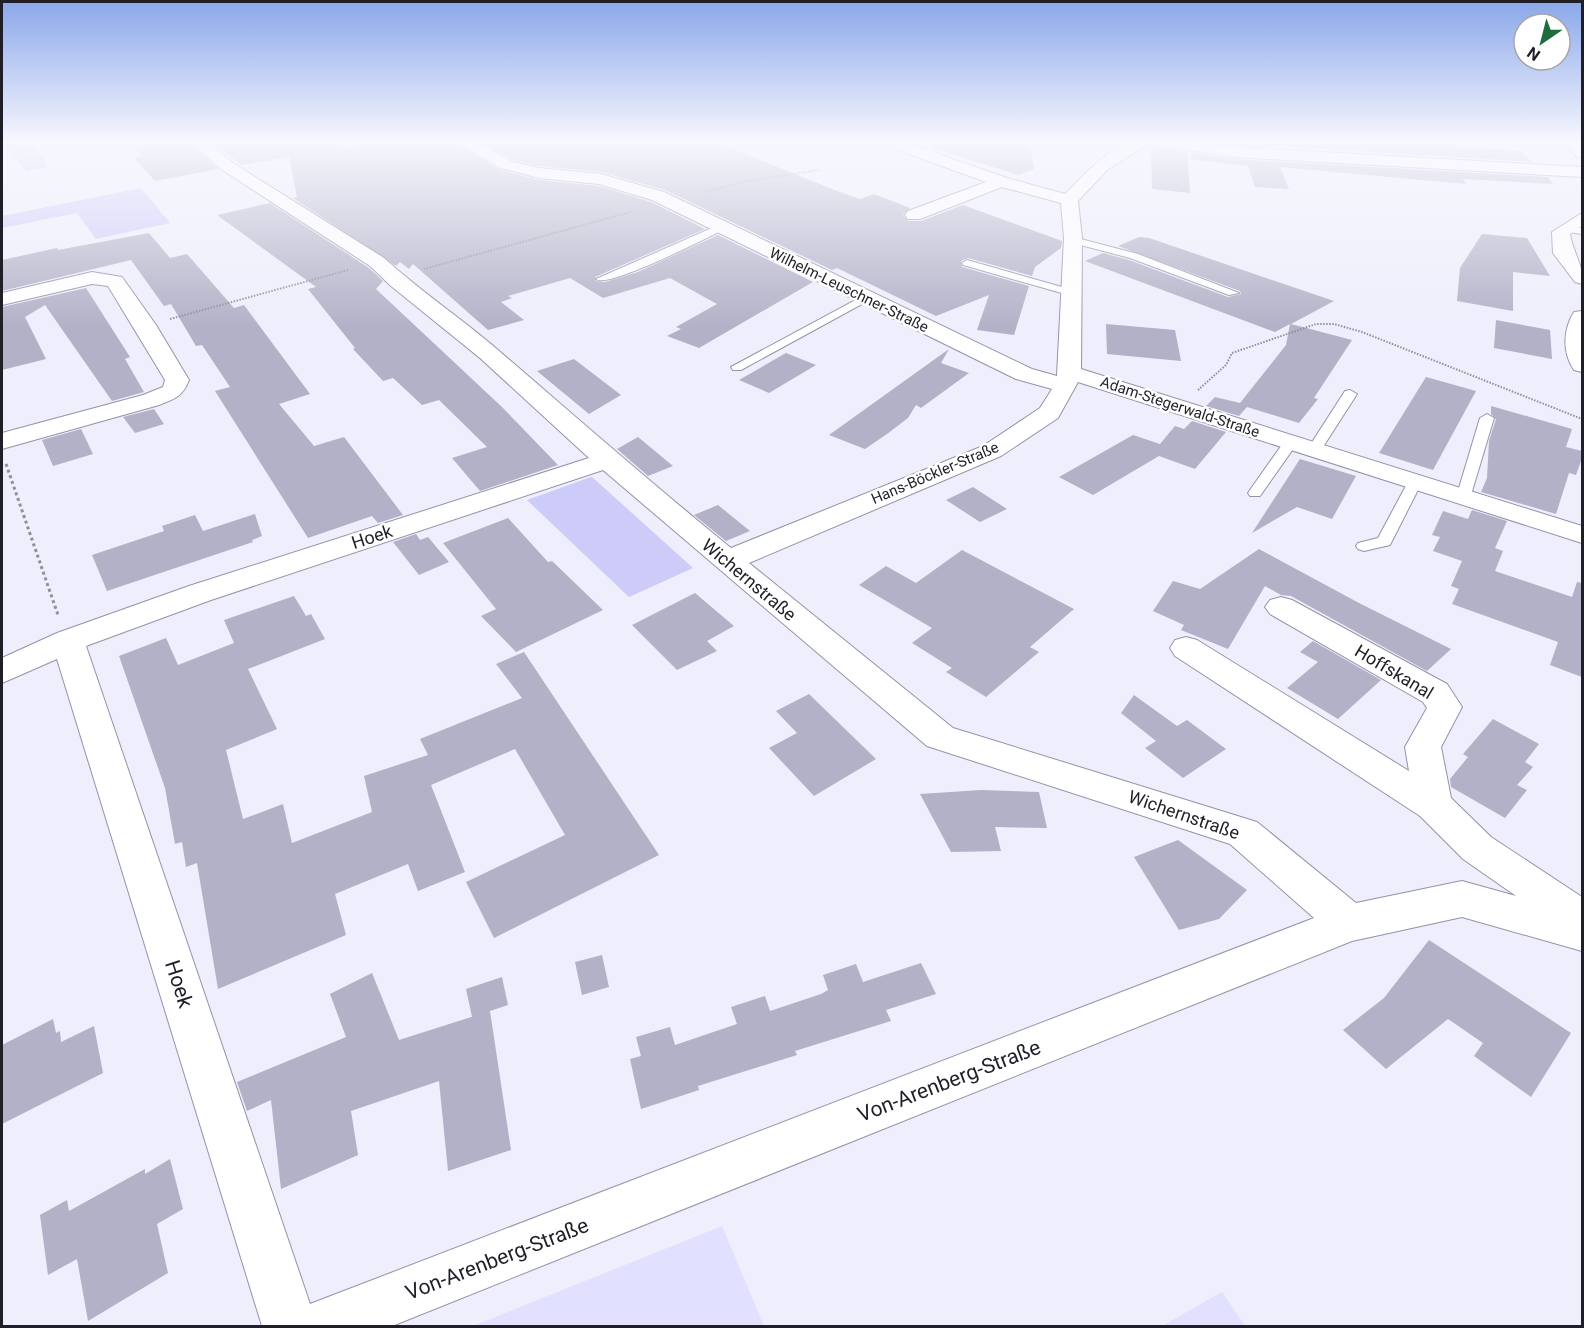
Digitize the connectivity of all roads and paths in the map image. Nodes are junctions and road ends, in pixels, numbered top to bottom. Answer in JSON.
{"nodes":[{"id":1,"x":285,"y":204,"type":"edge"},
{"id":2,"x":660,"y":204,"type":"edge"},
{"id":3,"x":672,"y":204,"type":"edge"},
{"id":4,"x":943,"y":204,"type":"edge"},
{"id":5,"x":1069,"y":204,"type":"edge"},
{"id":6,"x":914,"y":215,"type":"dead end"},
{"id":7,"x":1582,"y":218,"type":"edge"},
{"id":8,"x":721,"y":227,"type":"junction"},
{"id":9,"x":1574,"y":230,"type":"edge"},
{"id":10,"x":1073,"y":240,"type":"junction"},
{"id":11,"x":967,"y":263,"type":"dead end"},
{"id":12,"x":386,"y":270,"type":"junction"},
{"id":13,"x":1582,"y":278,"type":"edge"},
{"id":14,"x":601,"y":279,"type":"dead end"},
{"id":15,"x":1072,"y":293,"type":"junction"},
{"id":16,"x":1233,"y":293,"type":"dead end"},
{"id":17,"x":867,"y":298,"type":"junction"},
{"id":18,"x":2,"y":299,"type":"edge"},
{"id":19,"x":1582,"y":317,"type":"edge"},
{"id":20,"x":145,"y":325,"type":"junction"},
{"id":21,"x":1582,"y":365,"type":"edge"},
{"id":22,"x":737,"y":367,"type":"dead end"},
{"id":23,"x":1067,"y":380,"type":"junction"},
{"id":24,"x":1350,"y":394,"type":"dead end"},
{"id":25,"x":1179,"y":406,"type":"junction"},
{"id":26,"x":1487,"y":418,"type":"dead end"},
{"id":27,"x":1582,"y":419,"type":"edge"},
{"id":28,"x":1302,"y":446,"type":"junction"},
{"id":29,"x":3,"y":452,"type":"edge"},
{"id":30,"x":609,"y":460,"type":"junction"},
{"id":31,"x":1415,"y":482,"type":"junction"},
{"id":32,"x":1255,"y":494,"type":"dead end"},
{"id":33,"x":1463,"y":498,"type":"junction"},
{"id":34,"x":1582,"y":535,"type":"edge"},
{"id":35,"x":1364,"y":546,"type":"dead end"},
{"id":36,"x":727,"y":561,"type":"junction"},
{"id":37,"x":1281,"y":607,"type":"dead end"},
{"id":38,"x":68,"y":641,"type":"junction"},
{"id":39,"x":1186,"y":648,"type":"dead end"},
{"id":40,"x":2,"y":671,"type":"edge"},
{"id":41,"x":1432,"y":805,"type":"junction"},
{"id":42,"x":1582,"y":919,"type":"edge"},
{"id":43,"x":1349,"y":923,"type":"junction"},
{"id":44,"x":1582,"y":933,"type":"edge"},
{"id":45,"x":389,"y":1314,"type":"edge"},
{"id":46,"x":290,"y":1326,"type":"edge"},
{"id":47,"x":324,"y":1326,"type":"edge"}],
"edges":[{"from":1,"to":12,"type":"street","name":"Wichernstraße"},
{"from":2,"to":12,"type":"path"},
{"from":3,"to":8,"type":"street","name":"Wilhelm-Leuschner-Straße"},
{"from":4,"to":6,"type":"street"},
{"from":5,"to":10,"type":"street","name":"Hans-Böckler-Straße"},
{"from":7,"to":9,"type":"street"},
{"from":8,"to":14,"type":"lane"},
{"from":8,"to":17,"type":"street","name":"Wilhelm-Leuschner-Straße"},
{"from":9,"to":13,"type":"street"},
{"from":10,"to":15,"type":"street","name":"Hans-Böckler-Straße"},
{"from":10,"to":16,"type":"lane"},
{"from":11,"to":15,"type":"lane"},
{"from":12,"to":20,"type":"path"},
{"from":12,"to":30,"type":"street","name":"Wichernstraße"},
{"from":15,"to":23,"type":"street","name":"Hans-Böckler-Straße"},
{"from":17,"to":22,"type":"lane"},
{"from":17,"to":23,"type":"street","name":"Wilhelm-Leuschner-Straße"},
{"from":18,"to":20,"type":"street"},
{"from":19,"to":21,"type":"street"},
{"from":20,"to":29,"type":"street"},
{"from":23,"to":25,"type":"street","name":"Adam-Stegerwald-Straße"},
{"from":23,"to":36,"type":"street","name":"Hans-Böckler-Straße"},
{"from":24,"to":28,"type":"lane"},
{"from":25,"to":27,"type":"path"},
{"from":25,"to":28,"type":"street","name":"Adam-Stegerwald-Straße"},
{"from":26,"to":33,"type":"lane"},
{"from":28,"to":31,"type":"street","name":"Adam-Stegerwald-Straße"},
{"from":28,"to":32,"type":"lane"},
{"from":29,"to":38,"type":"path"},
{"from":30,"to":36,"type":"street","name":"Wichernstraße"},
{"from":30,"to":38,"type":"street","name":"Hoek"},
{"from":31,"to":33,"type":"street","name":"Adam-Stegerwald-Straße"},
{"from":31,"to":35,"type":"lane"},
{"from":33,"to":34,"type":"street","name":"Adam-Stegerwald-Straße"},
{"from":36,"to":43,"type":"street","name":"Wichernstraße"},
{"from":37,"to":41,"type":"street","name":"Hoffskanal"},
{"from":38,"to":40,"type":"street","name":"Hoek"},
{"from":38,"to":46,"type":"street","name":"Hoek"},
{"from":39,"to":41,"type":"street"},
{"from":41,"to":42,"type":"street"},
{"from":43,"to":44,"type":"street","name":"Von-Arenberg-Straße"},
{"from":43,"to":45,"type":"street","name":"Von-Arenberg-Straße"},
{"from":45,"to":47,"type":"street","name":"Von-Arenberg-Straße"}]}
